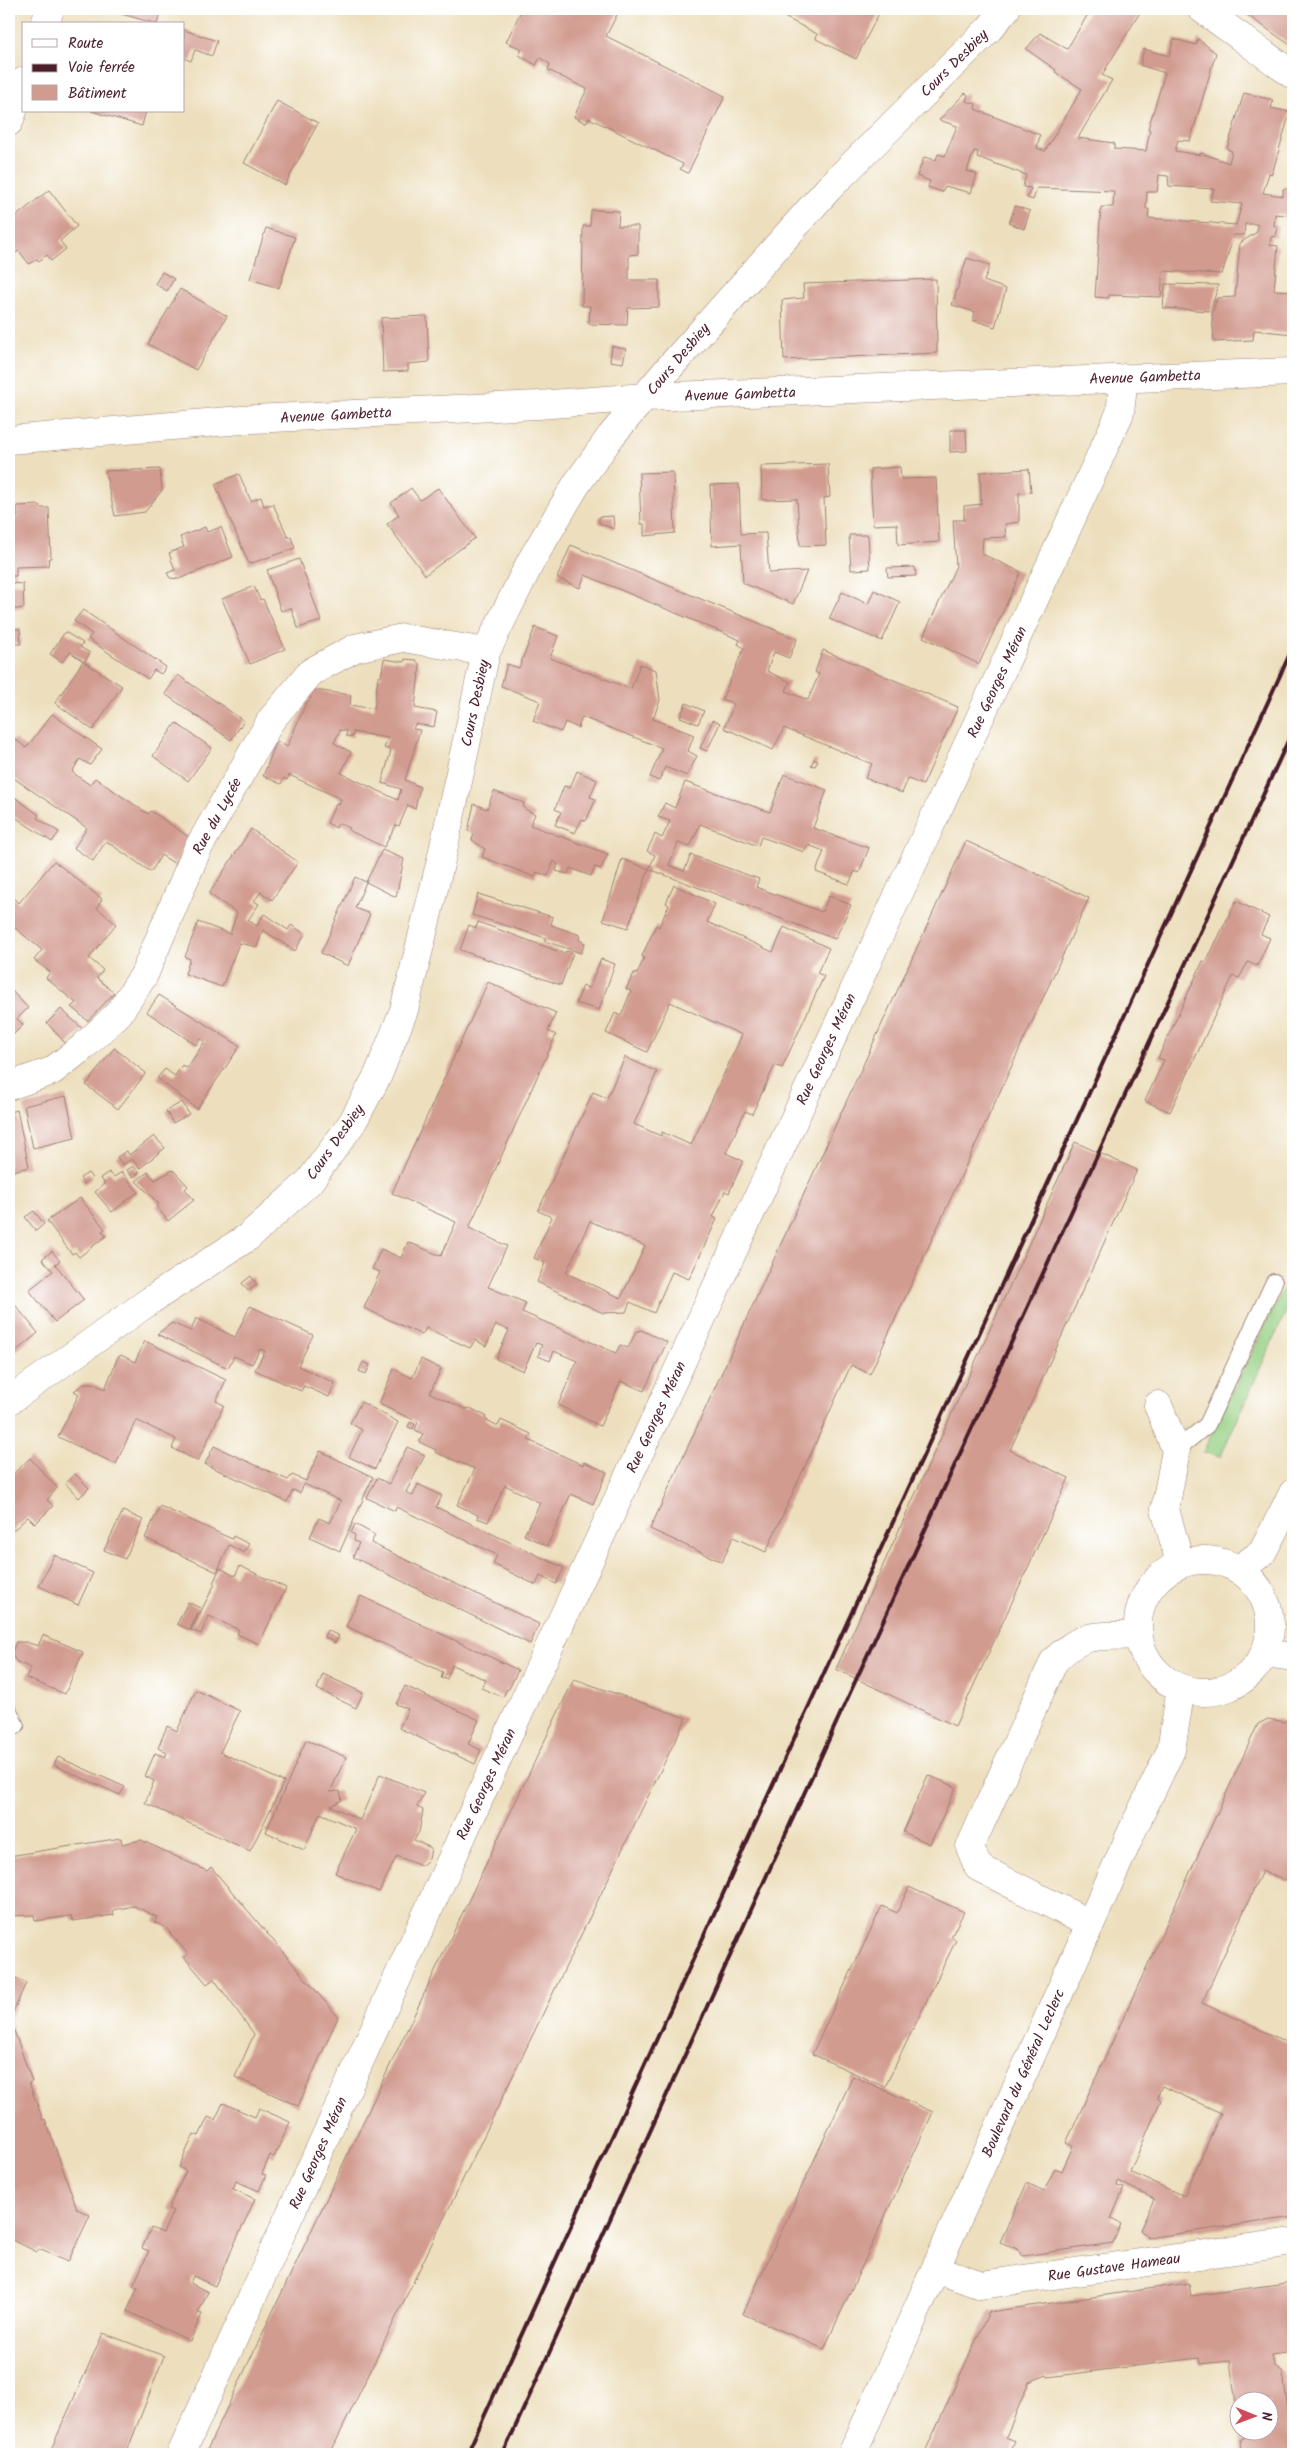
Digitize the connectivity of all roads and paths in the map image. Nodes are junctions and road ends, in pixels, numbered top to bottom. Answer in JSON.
{"nodes":[{"id":1,"x":50,"y":9,"type":"edge"},
{"id":2,"x":1006,"y":9,"type":"edge"},
{"id":3,"x":1202,"y":9,"type":"edge"},
{"id":4,"x":46,"y":22,"type":"edge"},
{"id":5,"x":1293,"y":75,"type":"edge"},
{"id":6,"x":22,"y":86,"type":"edge"},
{"id":7,"x":9,"y":122,"type":"edge"},
{"id":8,"x":1293,"y":372,"type":"edge"},
{"id":9,"x":1124,"y":378,"type":"junction"},
{"id":10,"x":646,"y":397,"type":"junction"},
{"id":11,"x":9,"y":440,"type":"edge"},
{"id":12,"x":486,"y":652,"type":"junction"},
{"id":13,"x":9,"y":1086,"type":"edge"},
{"id":14,"x":1274,"y":1282,"type":"dead end"},
{"id":15,"x":9,"y":1401,"type":"edge"},
{"id":16,"x":1158,"y":1405,"type":"dead end"},
{"id":17,"x":1176,"y":1450,"type":"junction"},
{"id":18,"x":1293,"y":1493,"type":"edge"},
{"id":19,"x":1180,"y":1563,"type":"junction"},
{"id":20,"x":1239,"y":1569,"type":"junction"},
{"id":21,"x":1138,"y":1634,"type":"junction"},
{"id":22,"x":1265,"y":1653,"type":"junction"},
{"id":23,"x":1293,"y":1657,"type":"edge"},
{"id":24,"x":1181,"y":1688,"type":"junction"},
{"id":25,"x":1090,"y":1924,"type":"junction"},
{"id":26,"x":1293,"y":2242,"type":"edge"},
{"id":27,"x":936,"y":2269,"type":"junction"},
{"id":28,"x":181,"y":2454,"type":"edge"},
{"id":29,"x":852,"y":2454,"type":"edge"}],
"edges":[{"from":1,"to":4,"type":"street"},
{"from":2,"to":10,"type":"street","name":"Cours Desbiey"},
{"from":3,"to":5,"type":"street"},
{"from":6,"to":7,"type":"street"},
{"from":8,"to":9,"type":"street","name":"Avenue Gambetta"},
{"from":9,"to":10,"type":"street","name":"Avenue Gambetta"},
{"from":9,"to":28,"type":"street","name":"Rue Georges Méran"},
{"from":10,"to":11,"type":"street","name":"Avenue Gambetta"},
{"from":10,"to":12,"type":"street","name":"Cours Desbiey"},
{"from":12,"to":13,"type":"street","name":"Rue du Lycée"},
{"from":12,"to":15,"type":"street","name":"Cours Desbiey"},
{"from":14,"to":17,"type":"lane"},
{"from":16,"to":17,"type":"street"},
{"from":17,"to":19,"type":"street"},
{"from":18,"to":20,"type":"street"},
{"from":19,"to":20,"type":"street"},
{"from":19,"to":21,"type":"street"},
{"from":20,"to":22,"type":"street"},
{"from":21,"to":24,"type":"street"},
{"from":21,"to":25,"type":"street"},
{"from":22,"to":23,"type":"street"},
{"from":22,"to":24,"type":"street"},
{"from":24,"to":25,"type":"street","name":"Boulevard du Général Leclerc"},
{"from":25,"to":27,"type":"street","name":"Boulevard du Général Leclerc"},
{"from":26,"to":27,"type":"street","name":"Rue Gustave Hameau"},
{"from":27,"to":29,"type":"street","name":"Boulevard du Général Leclerc"}]}
